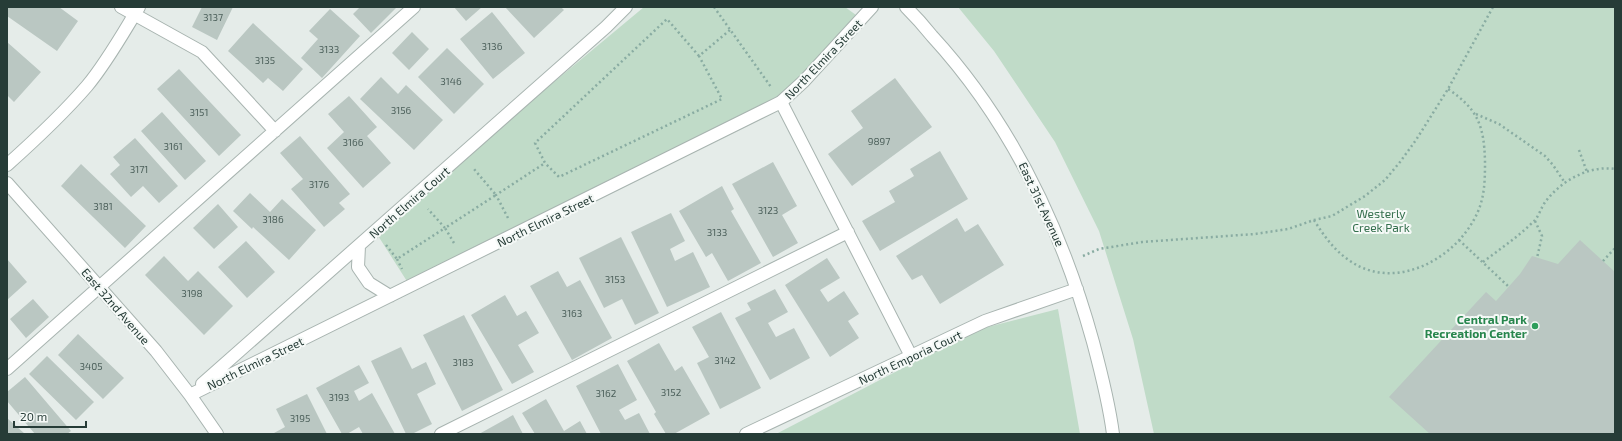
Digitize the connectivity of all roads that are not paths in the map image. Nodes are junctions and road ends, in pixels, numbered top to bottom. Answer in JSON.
{"nodes":[{"id":1,"x":122,"y":7,"type":"edge"},
{"id":2,"x":414,"y":7,"type":"edge"},
{"id":3,"x":626,"y":7,"type":"edge"},
{"id":4,"x":872,"y":7,"type":"edge"},
{"id":5,"x":906,"y":7,"type":"edge"},
{"id":6,"x":137,"y":11,"type":"edge"},
{"id":7,"x":781,"y":102,"type":"junction"},
{"id":8,"x":275,"y":131,"type":"junction"},
{"id":9,"x":7,"y":165,"type":"edge"},
{"id":10,"x":7,"y":183,"type":"edge"},
{"id":11,"x":848,"y":232,"type":"junction"},
{"id":12,"x":359,"y":246,"type":"junction"},
{"id":13,"x":99,"y":287,"type":"junction"},
{"id":14,"x":1077,"y":289,"type":"junction"},
{"id":15,"x":390,"y":296,"type":"junction"},
{"id":16,"x":911,"y":356,"type":"junction"},
{"id":17,"x":7,"y":369,"type":"edge"},
{"id":18,"x":190,"y":395,"type":"junction"},
{"id":19,"x":217,"y":434,"type":"edge"},
{"id":20,"x":441,"y":434,"type":"edge"},
{"id":21,"x":746,"y":434,"type":"edge"},
{"id":22,"x":1113,"y":434,"type":"edge"}],
"edges":[{"from":1,"to":6,"type":"street"},
{"from":2,"to":8,"type":"street"},
{"from":3,"to":12,"type":"street","name":"North Elmira Court"},
{"from":4,"to":7,"type":"street","name":"North Elmira Street"},
{"from":5,"to":14,"type":"street","name":"East 31st Avenue"},
{"from":6,"to":8,"type":"street"},
{"from":6,"to":9,"type":"street"},
{"from":7,"to":11,"type":"street"},
{"from":7,"to":15,"type":"street","name":"North Elmira Street"},
{"from":8,"to":13,"type":"street"},
{"from":10,"to":13,"type":"street","name":"East 32nd Avenue"},
{"from":11,"to":16,"type":"street"},
{"from":11,"to":20,"type":"street"},
{"from":12,"to":15,"type":"street"},
{"from":12,"to":18,"type":"street","name":"North Elmira Court"},
{"from":13,"to":17,"type":"street"},
{"from":13,"to":18,"type":"street","name":"East 32nd Avenue"},
{"from":14,"to":16,"type":"street","name":"North Emporia Court"},
{"from":14,"to":22,"type":"street","name":"East 31st Avenue"},
{"from":15,"to":18,"type":"street","name":"North Elmira Street"},
{"from":16,"to":21,"type":"street","name":"North Emporia Court"},
{"from":18,"to":19,"type":"street","name":"East 32nd Avenue"}]}
